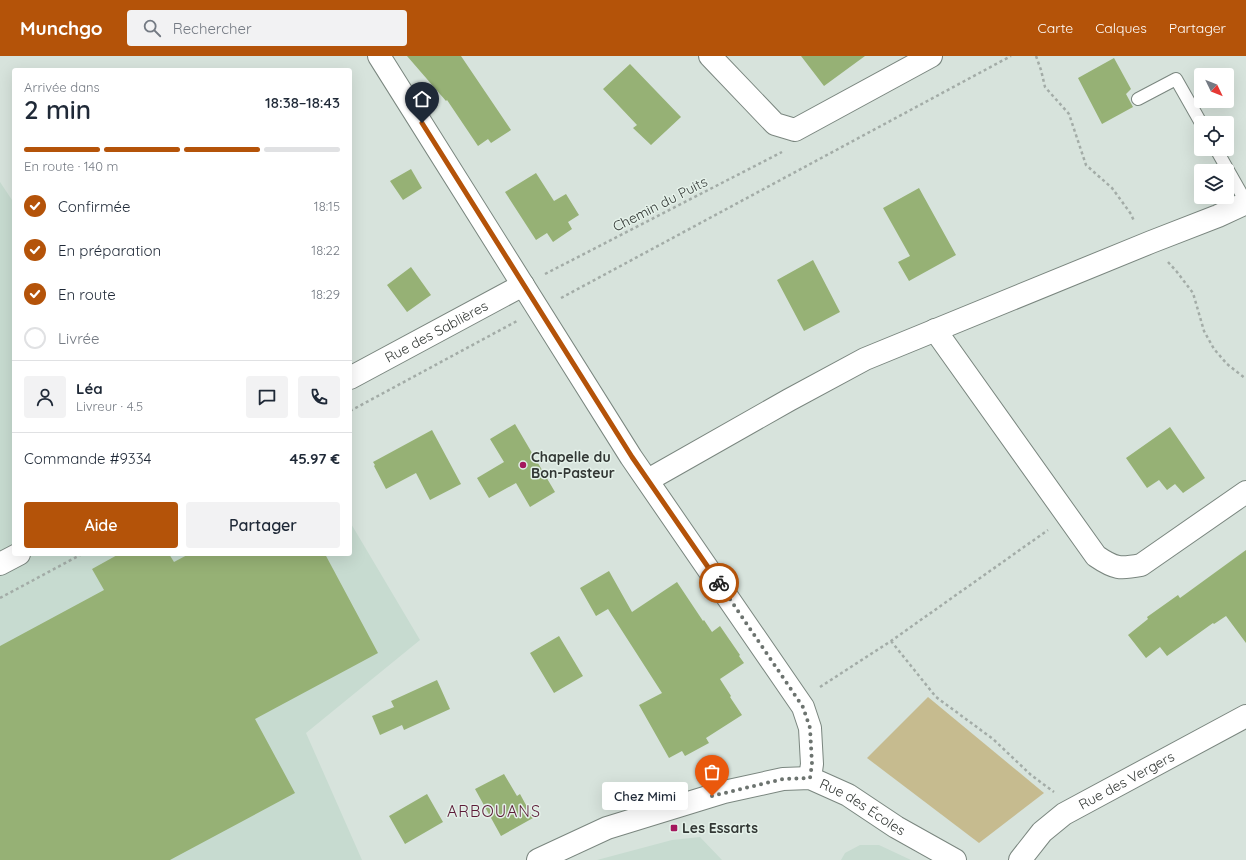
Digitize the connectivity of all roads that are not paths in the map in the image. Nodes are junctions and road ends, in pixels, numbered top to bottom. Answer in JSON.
{"nodes":[{"id":1,"x":380,"y":56,"type":"edge"},
{"id":2,"x":710,"y":56,"type":"edge"},
{"id":3,"x":931,"y":56,"type":"edge"},
{"id":4,"x":1138,"y":99,"type":"dead end"},
{"id":5,"x":1197,"y":116,"type":"edge"},
{"id":6,"x":1220,"y":156,"type":"edge"},
{"id":7,"x":1246,"y":202,"type":"edge"},
{"id":8,"x":523,"y":285,"type":"junction"},
{"id":9,"x":935,"y":330,"type":"junction"},
{"id":10,"x":352,"y":377,"type":"edge"},
{"id":11,"x":648,"y":480,"type":"junction"},
{"id":12,"x":1246,"y":492,"type":"edge"},
{"id":13,"x":15,"y":556,"type":"edge"},
{"id":14,"x":0,"y":564,"type":"edge"},
{"id":15,"x":1246,"y":716,"type":"edge"},
{"id":16,"x":810,"y":778,"type":"junction"},
{"id":17,"x":538,"y":860,"type":"edge"},
{"id":18,"x":955,"y":860,"type":"edge"},
{"id":19,"x":1020,"y":860,"type":"edge"}],
"edges":[{"from":1,"to":8,"type":"street"},
{"from":2,"to":3,"type":"street"},
{"from":4,"to":5,"type":"lane"},
{"from":6,"to":7,"type":"lane"},
{"from":7,"to":9,"type":"street"},
{"from":8,"to":10,"type":"street","name":"Rue des Sablières"},
{"from":8,"to":11,"type":"street"},
{"from":9,"to":11,"type":"street"},
{"from":9,"to":12,"type":"street"},
{"from":11,"to":16,"type":"street"},
{"from":13,"to":14,"type":"street"},
{"from":15,"to":19,"type":"street","name":"Rue des Vergers"},
{"from":16,"to":17,"type":"street","name":"Rue des Écoles"},
{"from":16,"to":18,"type":"street","name":"Rue des Écoles"}]}
